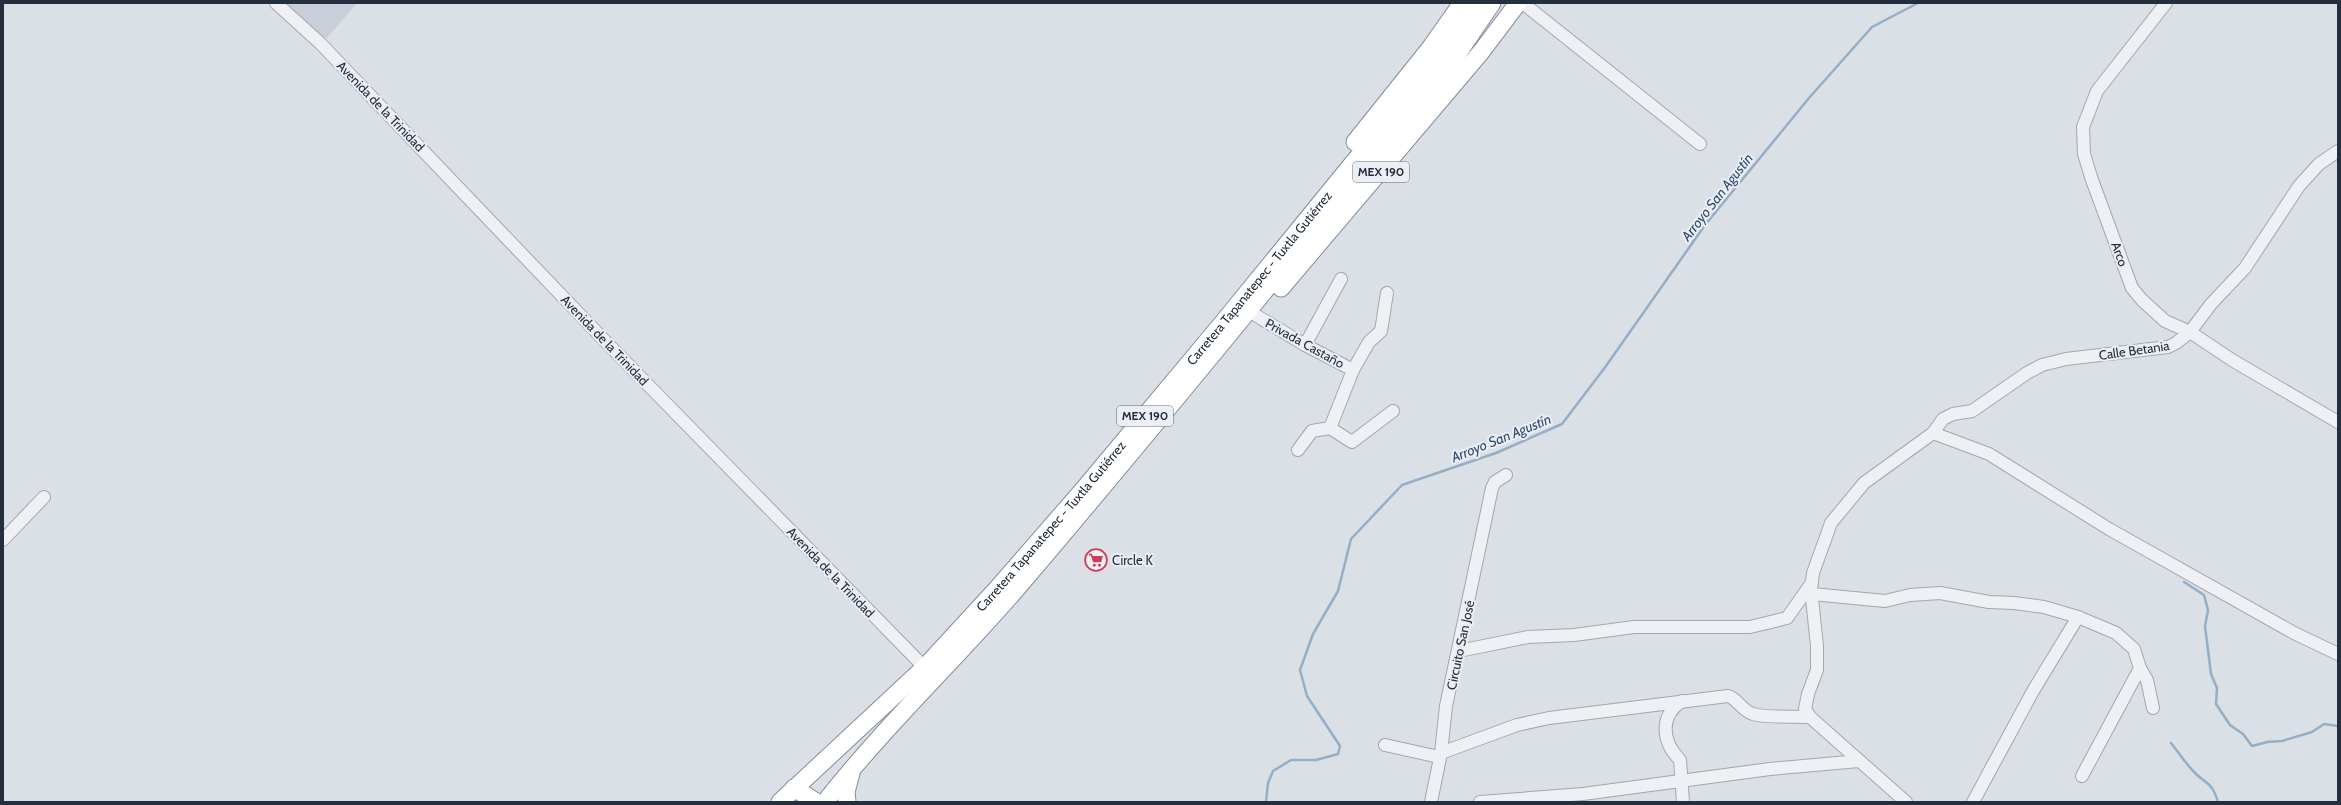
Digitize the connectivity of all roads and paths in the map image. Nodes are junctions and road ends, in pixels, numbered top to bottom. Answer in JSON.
{"nodes":[{"id":1,"x":276,"y":3,"type":"edge"},
{"id":2,"x":1462,"y":3,"type":"edge"},
{"id":3,"x":1477,"y":3,"type":"edge"},
{"id":4,"x":1492,"y":3,"type":"edge"},
{"id":5,"x":1522,"y":3,"type":"edge"},
{"id":6,"x":2166,"y":3,"type":"edge"},
{"id":7,"x":1700,"y":144,"type":"dead end"},
{"id":8,"x":2338,"y":151,"type":"edge"},
{"id":9,"x":1301,"y":226,"type":"junction"},
{"id":10,"x":1341,"y":279,"type":"dead end"},
{"id":11,"x":1386,"y":292,"type":"dead end"},
{"id":12,"x":1257,"y":316,"type":"junction"},
{"id":13,"x":1233,"y":329,"type":"junction"},
{"id":14,"x":2190,"y":332,"type":"junction"},
{"id":15,"x":1305,"y":346,"type":"junction"},
{"id":16,"x":1353,"y":370,"type":"junction"},
{"id":17,"x":1392,"y":411,"type":"dead end"},
{"id":18,"x":2338,"y":422,"type":"edge"},
{"id":19,"x":1330,"y":428,"type":"junction"},
{"id":20,"x":1933,"y":433,"type":"junction"},
{"id":21,"x":1298,"y":450,"type":"dead end"},
{"id":22,"x":1506,"y":475,"type":"dead end"},
{"id":23,"x":44,"y":496,"type":"dead end"},
{"id":24,"x":3,"y":540,"type":"edge"},
{"id":25,"x":1811,"y":589,"type":"junction"},
{"id":26,"x":2078,"y":617,"type":"junction"},
{"id":27,"x":1459,"y":651,"type":"junction"},
{"id":28,"x":2338,"y":654,"type":"edge"},
{"id":29,"x":2140,"y":668,"type":"junction"},
{"id":30,"x":929,"y":672,"type":"junction"},
{"id":31,"x":1682,"y":701,"type":"junction"},
{"id":32,"x":2153,"y":708,"type":"dead end"},
{"id":33,"x":1810,"y":717,"type":"junction"},
{"id":34,"x":1385,"y":745,"type":"dead end"},
{"id":35,"x":1440,"y":755,"type":"junction"},
{"id":36,"x":1859,"y":761,"type":"junction"},
{"id":37,"x":853,"y":766,"type":"junction"},
{"id":38,"x":2082,"y":776,"type":"dead end"},
{"id":39,"x":1681,"y":780,"type":"junction"},
{"id":40,"x":794,"y":788,"type":"junction"},
{"id":41,"x":1584,"y":798,"type":"edge"},
{"id":42,"x":780,"y":802,"type":"edge"},
{"id":43,"x":816,"y":802,"type":"edge"},
{"id":44,"x":825,"y":802,"type":"edge"},
{"id":45,"x":847,"y":802,"type":"edge"},
{"id":46,"x":1431,"y":802,"type":"edge"},
{"id":47,"x":1480,"y":802,"type":"edge"},
{"id":48,"x":1683,"y":802,"type":"edge"},
{"id":49,"x":1906,"y":802,"type":"edge"},
{"id":50,"x":1973,"y":802,"type":"edge"}],
"edges":[{"from":1,"to":30,"type":"street","name":"Avenida de la Trinidad"},
{"from":2,"to":9,"type":"highway"},
{"from":3,"to":9,"type":"highway","name":"Carretera Tapanatepec - Tuxtla Gutiérrez","number":"MEX 190"},
{"from":4,"to":13,"type":"highway","name":"Carretera Tapanatepec - Tuxtla Gutiérrez","number":"MEX 190"},
{"from":5,"to":7,"type":"street"},
{"from":5,"to":12,"type":"highway","number":"MEX 190"},
{"from":6,"to":14,"type":"street","name":"Arco"},
{"from":8,"to":14,"type":"street","name":"Calle Betania"},
{"from":9,"to":30,"type":"highway","name":"Carretera Tapanatepec - Tuxtla Gutiérrez","number":"MEX 190"},
{"from":10,"to":15,"type":"street"},
{"from":11,"to":16,"type":"street"},
{"from":12,"to":13,"type":"highway","number":"MEX 190"},
{"from":12,"to":15,"type":"street","name":"Privada Castaño"},
{"from":13,"to":30,"type":"highway","name":"Carretera Tapanatepec - Tuxtla Gutiérrez","number":"MEX 190"},
{"from":14,"to":18,"type":"street","name":"Arco"},
{"from":14,"to":20,"type":"street","name":"Calle Betania"},
{"from":15,"to":16,"type":"street","name":"Privada Castaño"},
{"from":16,"to":19,"type":"street"},
{"from":17,"to":19,"type":"street"},
{"from":19,"to":21,"type":"street"},
{"from":20,"to":25,"type":"street","name":"Calle Betania"},
{"from":20,"to":28,"type":"street"},
{"from":22,"to":27,"type":"street","name":"Circuito San José"},
{"from":23,"to":24,"type":"street"},
{"from":25,"to":26,"type":"street"},
{"from":25,"to":27,"type":"street"},
{"from":25,"to":33,"type":"street"},
{"from":26,"to":29,"type":"street"},
{"from":26,"to":50,"type":"street"},
{"from":27,"to":35,"type":"street","name":"Circuito San José"},
{"from":29,"to":32,"type":"street"},
{"from":29,"to":38,"type":"street"},
{"from":30,"to":37,"type":"highway","name":"Carretera Tapanatepec - Tuxtla Gutiérrez","number":"MEX 190"},
{"from":30,"to":40,"type":"highway","name":"Carretera Tapanatepec - Tuxtla Gutiérrez","number":"MEX 190"},
{"from":31,"to":33,"type":"street"},
{"from":31,"to":35,"type":"street"},
{"from":31,"to":39,"type":"street"},
{"from":33,"to":36,"type":"street"},
{"from":34,"to":35,"type":"street"},
{"from":35,"to":46,"type":"street","name":"Circuito San José"},
{"from":36,"to":39,"type":"street"},
{"from":36,"to":49,"type":"street"},
{"from":37,"to":44,"type":"highway","name":"Carretera Tapanatepec - Tuxtla Gutiérrez","number":"MEX 190"},
{"from":37,"to":45,"type":"highway"},
{"from":39,"to":41,"type":"street"},
{"from":39,"to":48,"type":"street"},
{"from":40,"to":42,"type":"highway","name":"Carretera Tapanatepec - Tuxtla Gutiérrez","number":"MEX 190"},
{"from":40,"to":43,"type":"highway"},
{"from":41,"to":47,"type":"street"}]}
